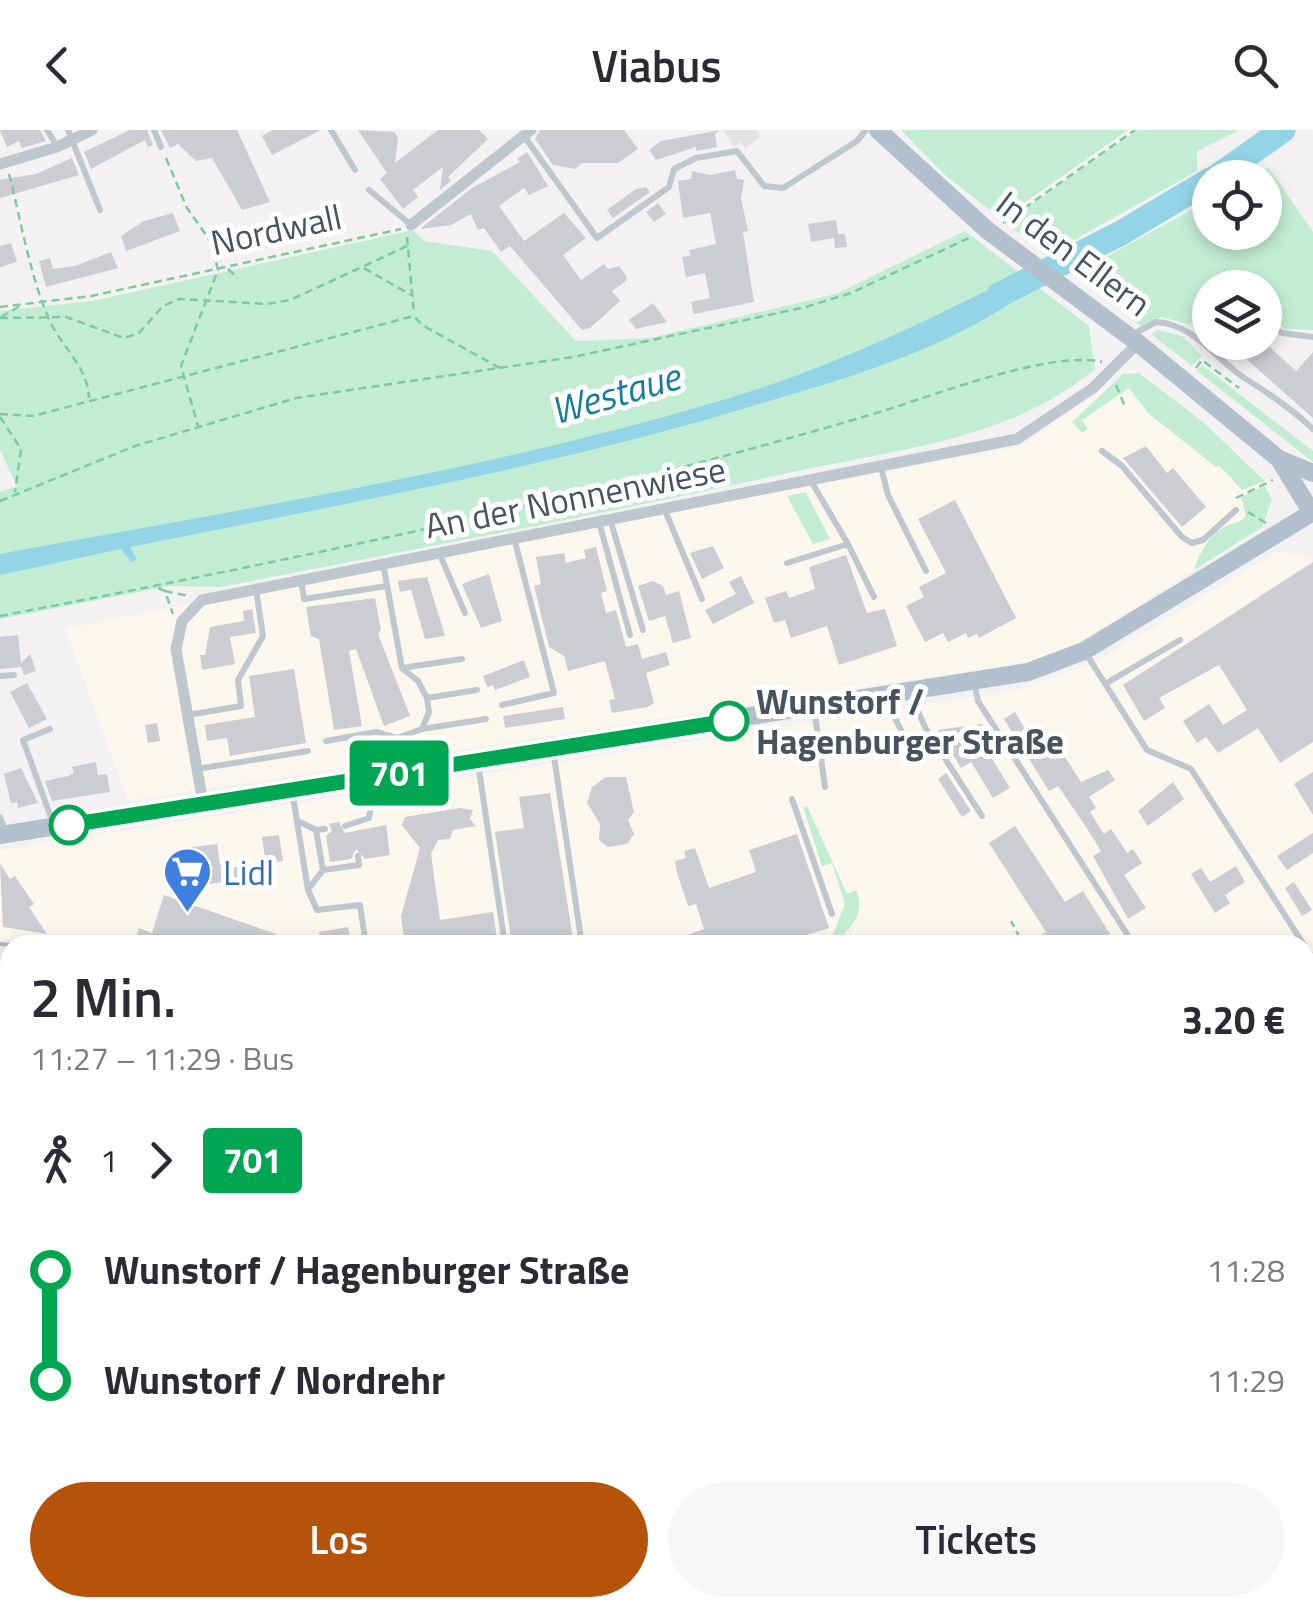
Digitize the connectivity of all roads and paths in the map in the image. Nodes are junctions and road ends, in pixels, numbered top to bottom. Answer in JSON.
{"nodes":[{"id":1,"x":47,"y":130,"type":"edge"},
{"id":2,"x":92,"y":130,"type":"edge"},
{"id":3,"x":154,"y":130,"type":"edge"},
{"id":4,"x":332,"y":130,"type":"edge"},
{"id":5,"x":866,"y":130,"type":"edge"},
{"id":6,"x":878,"y":130,"type":"edge"},
{"id":7,"x":1135,"y":130,"type":"edge"},
{"id":8,"x":528,"y":133,"type":"edge"},
{"id":9,"x":70,"y":135,"type":"edge"},
{"id":10,"x":57,"y":146,"type":"junction"},
{"id":11,"x":161,"y":147,"type":"joint"},
{"id":12,"x":3,"y":163,"type":"edge"},
{"id":13,"x":355,"y":170,"type":"dead end"},
{"id":14,"x":369,"y":190,"type":"dead end"},
{"id":15,"x":100,"y":210,"type":"dead end"},
{"id":16,"x":408,"y":226,"type":"junction"},
{"id":17,"x":987,"y":230,"type":"junction"},
{"id":18,"x":407,"y":246,"type":"junction"},
{"id":19,"x":362,"y":267,"type":"junction"},
{"id":20,"x":226,"y":268,"type":"junction"},
{"id":21,"x":218,"y":270,"type":"junction"},
{"id":22,"x":238,"y":278,"type":"dead end"},
{"id":23,"x":413,"y":296,"type":"junction"},
{"id":24,"x":207,"y":297,"type":"junction"},
{"id":25,"x":42,"y":302,"type":"junction"},
{"id":26,"x":25,"y":304,"type":"junction"},
{"id":27,"x":0,"y":307,"type":"edge"},
{"id":28,"x":48,"y":316,"type":"junction"},
{"id":29,"x":414,"y":316,"type":"junction"},
{"id":30,"x":0,"y":318,"type":"edge"},
{"id":31,"x":1282,"y":334,"type":"edge"},
{"id":32,"x":1192,"y":337,"type":"edge"},
{"id":33,"x":1313,"y":337,"type":"edge"},
{"id":34,"x":1133,"y":340,"type":"junction"},
{"id":35,"x":1224,"y":360,"type":"edge"},
{"id":36,"x":501,"y":368,"type":"junction"},
{"id":37,"x":1110,"y":371,"type":"junction"},
{"id":38,"x":185,"y":375,"type":"junction"},
{"id":39,"x":1185,"y":381,"type":"junction"},
{"id":40,"x":1248,"y":381,"type":"junction"},
{"id":41,"x":90,"y":399,"type":"junction"},
{"id":42,"x":1126,"y":409,"type":"dead end"},
{"id":43,"x":0,"y":416,"type":"edge"},
{"id":44,"x":198,"y":426,"type":"junction"},
{"id":45,"x":1313,"y":429,"type":"edge"},
{"id":46,"x":1102,"y":450,"type":"dead end"},
{"id":47,"x":881,"y":466,"type":"junction"},
{"id":48,"x":1284,"y":466,"type":"junction"},
{"id":49,"x":1313,"y":474,"type":"edge"},
{"id":50,"x":811,"y":480,"type":"junction"},
{"id":51,"x":14,"y":496,"type":"junction"},
{"id":52,"x":0,"y":501,"type":"edge"},
{"id":53,"x":1230,"y":502,"type":"dead end"},
{"id":54,"x":664,"y":507,"type":"junction"},
{"id":55,"x":1236,"y":510,"type":"joint"},
{"id":56,"x":1313,"y":513,"type":"edge"},
{"id":57,"x":605,"y":520,"type":"junction"},
{"id":58,"x":1275,"y":534,"type":"junction"},
{"id":59,"x":514,"y":537,"type":"junction"},
{"id":60,"x":848,"y":544,"type":"junction"},
{"id":61,"x":334,"y":550,"type":"junction"},
{"id":62,"x":439,"y":552,"type":"junction"},
{"id":63,"x":337,"y":560,"type":"dead end"},
{"id":64,"x":383,"y":563,"type":"junction"},
{"id":65,"x":787,"y":563,"type":"dead end"},
{"id":66,"x":926,"y":571,"type":"dead end"},
{"id":67,"x":301,"y":579,"type":"junction"},
{"id":68,"x":154,"y":586,"type":"junction"},
{"id":69,"x":387,"y":586,"type":"junction"},
{"id":70,"x":256,"y":588,"type":"junction"},
{"id":71,"x":874,"y":597,"type":"dead end"},
{"id":72,"x":702,"y":599,"type":"dead end"},
{"id":73,"x":465,"y":614,"type":"dead end"},
{"id":74,"x":0,"y":616,"type":"edge"},
{"id":75,"x":182,"y":621,"type":"junction"},
{"id":76,"x":643,"y":630,"type":"dead end"},
{"id":77,"x":630,"y":635,"type":"dead end"},
{"id":78,"x":1180,"y":640,"type":"dead end"},
{"id":79,"x":1084,"y":651,"type":"junction"},
{"id":80,"x":462,"y":660,"type":"dead end"},
{"id":81,"x":402,"y":668,"type":"junction"},
{"id":82,"x":14,"y":675,"type":"dead end"},
{"id":83,"x":0,"y":676,"type":"edge"},
{"id":84,"x":974,"y":681,"type":"junction"},
{"id":85,"x":1105,"y":684,"type":"junction"},
{"id":86,"x":477,"y":690,"type":"dead end"},
{"id":87,"x":908,"y":691,"type":"junction"},
{"id":88,"x":883,"y":695,"type":"junction"},
{"id":89,"x":426,"y":698,"type":"junction"},
{"id":90,"x":502,"y":706,"type":"dead end"},
{"id":91,"x":814,"y":707,"type":"junction"},
{"id":92,"x":187,"y":715,"type":"junction"},
{"id":93,"x":486,"y":718,"type":"dead end"},
{"id":94,"x":50,"y":729,"type":"dead end"},
{"id":95,"x":422,"y":729,"type":"junction"},
{"id":96,"x":905,"y":738,"type":"dead end"},
{"id":97,"x":326,"y":741,"type":"dead end"},
{"id":98,"x":936,"y":744,"type":"junction"},
{"id":99,"x":553,"y":748,"type":"junction"},
{"id":100,"x":308,"y":751,"type":"dead end"},
{"id":101,"x":916,"y":756,"type":"dead end"},
{"id":102,"x":478,"y":760,"type":"junction"},
{"id":103,"x":197,"y":769,"type":"junction"},
{"id":104,"x":375,"y":777,"type":"junction"},
{"id":105,"x":825,"y":786,"type":"dead end"},
{"id":106,"x":292,"y":790,"type":"junction"},
{"id":107,"x":792,"y":798,"type":"dead end"},
{"id":108,"x":203,"y":804,"type":"junction"},
{"id":109,"x":982,"y":816,"type":"dead end"},
{"id":110,"x":297,"y":820,"type":"junction"},
{"id":111,"x":351,"y":826,"type":"dead end"},
{"id":112,"x":54,"y":827,"type":"junction"},
{"id":113,"x":2,"y":829,"type":"edge"},
{"id":114,"x":358,"y":856,"type":"dead end"},
{"id":115,"x":323,"y":870,"type":"junction"},
{"id":116,"x":308,"y":890,"type":"junction"},
{"id":117,"x":832,"y":914,"type":"dead end"},
{"id":118,"x":1011,"y":922,"type":"dead end"},
{"id":119,"x":364,"y":935,"type":"edge"},
{"id":120,"x":504,"y":935,"type":"edge"},
{"id":121,"x":581,"y":935,"type":"edge"},
{"id":122,"x":1018,"y":935,"type":"edge"},
{"id":123,"x":1128,"y":935,"type":"edge"},
{"id":124,"x":1297,"y":935,"type":"edge"}],
"edges":[{"from":1,"to":10,"type":"lane"},
{"from":2,"to":9,"type":"street"},
{"from":3,"to":11,"type":"lane"},
{"from":4,"to":13,"type":"lane"},
{"from":5,"to":8,"type":"lane"},
{"from":6,"to":17,"type":"main road","name":"In den Ellern"},
{"from":7,"to":17,"type":"path"},
{"from":8,"to":16,"type":"street"},
{"from":9,"to":10,"type":"street"},
{"from":9,"to":15,"type":"lane"},
{"from":10,"to":12,"type":"street"},
{"from":11,"to":21,"type":"path"},
{"from":12,"to":25,"type":"path"},
{"from":14,"to":16,"type":"lane"},
{"from":16,"to":18,"type":"path"},
{"from":16,"to":20,"type":"path","name":"Nordwall"},
{"from":17,"to":34,"type":"main road","name":"In den Ellern"},
{"from":17,"to":36,"type":"path"},
{"from":18,"to":19,"type":"path"},
{"from":18,"to":23,"type":"path"},
{"from":19,"to":23,"type":"path"},
{"from":19,"to":24,"type":"path"},
{"from":20,"to":21,"type":"path","name":"Nordwall"},
{"from":20,"to":22,"type":"path"},
{"from":21,"to":24,"type":"path"},
{"from":21,"to":25,"type":"path","name":"Nordwall"},
{"from":23,"to":29,"type":"path"},
{"from":24,"to":28,"type":"path"},
{"from":24,"to":38,"type":"path"},
{"from":25,"to":26,"type":"path","name":"Nordwall"},
{"from":25,"to":28,"type":"path"},
{"from":26,"to":27,"type":"path","name":"Nordwall"},
{"from":26,"to":30,"type":"path"},
{"from":28,"to":30,"type":"path"},
{"from":28,"to":41,"type":"path"},
{"from":29,"to":36,"type":"path"},
{"from":29,"to":38,"type":"path"},
{"from":31,"to":33,"type":"lane"},
{"from":32,"to":34,"type":"lane"},
{"from":34,"to":37,"type":"street","name":"An der Nonnenwiese"},
{"from":34,"to":39,"type":"main road","name":"In den Ellern"},
{"from":35,"to":40,"type":"lane"},
{"from":36,"to":44,"type":"path"},
{"from":37,"to":42,"type":"path"},
{"from":37,"to":47,"type":"street","name":"An der Nonnenwiese"},
{"from":37,"to":61,"type":"path"},
{"from":38,"to":41,"type":"path"},
{"from":38,"to":44,"type":"path"},
{"from":39,"to":40,"type":"path"},
{"from":39,"to":48,"type":"main road","name":"In den Ellern"},
{"from":40,"to":45,"type":"lane"},
{"from":41,"to":43,"type":"path"},
{"from":43,"to":51,"type":"path"},
{"from":44,"to":51,"type":"path"},
{"from":46,"to":55,"type":"lane"},
{"from":47,"to":50,"type":"street","name":"An der Nonnenwiese"},
{"from":47,"to":66,"type":"lane"},
{"from":48,"to":49,"type":"main road"},
{"from":48,"to":53,"type":"path"},
{"from":48,"to":56,"type":"main road","name":"In den Ellern"},
{"from":50,"to":54,"type":"street","name":"An der Nonnenwiese"},
{"from":50,"to":60,"type":"lane"},
{"from":51,"to":52,"type":"path"},
{"from":54,"to":57,"type":"street","name":"An der Nonnenwiese"},
{"from":54,"to":72,"type":"lane"},
{"from":55,"to":58,"type":"path"},
{"from":56,"to":58,"type":"main road"},
{"from":57,"to":59,"type":"street","name":"An der Nonnenwiese"},
{"from":57,"to":76,"type":"lane"},
{"from":57,"to":77,"type":"lane"},
{"from":58,"to":79,"type":"main road"},
{"from":59,"to":62,"type":"street","name":"An der Nonnenwiese"},
{"from":59,"to":90,"type":"lane"},
{"from":60,"to":65,"type":"lane"},
{"from":60,"to":71,"type":"lane"},
{"from":61,"to":63,"type":"path"},
{"from":61,"to":68,"type":"path"},
{"from":62,"to":64,"type":"street","name":"An der Nonnenwiese"},
{"from":62,"to":73,"type":"lane"},
{"from":64,"to":67,"type":"street","name":"An der Nonnenwiese"},
{"from":64,"to":69,"type":"lane"},
{"from":67,"to":69,"type":"lane"},
{"from":67,"to":70,"type":"street","name":"An der Nonnenwiese"},
{"from":68,"to":74,"type":"path"},
{"from":68,"to":75,"type":"path"},
{"from":69,"to":81,"type":"lane"},
{"from":70,"to":75,"type":"street","name":"An der Nonnenwiese"},
{"from":70,"to":92,"type":"lane"},
{"from":75,"to":92,"type":"street"},
{"from":78,"to":85,"type":"lane"},
{"from":79,"to":84,"type":"main road"},
{"from":79,"to":85,"type":"lane"},
{"from":80,"to":81,"type":"lane"},
{"from":81,"to":89,"type":"lane"},
{"from":82,"to":83,"type":"lane"},
{"from":84,"to":87,"type":"main road"},
{"from":84,"to":123,"type":"lane"},
{"from":85,"to":124,"type":"lane"},
{"from":86,"to":89,"type":"lane"},
{"from":87,"to":88,"type":"main road"},
{"from":87,"to":98,"type":"lane"},
{"from":88,"to":91,"type":"main road"},
{"from":88,"to":96,"type":"lane"},
{"from":89,"to":95,"type":"lane"},
{"from":91,"to":99,"type":"main road"},
{"from":91,"to":105,"type":"lane"},
{"from":92,"to":103,"type":"street"},
{"from":93,"to":95,"type":"lane"},
{"from":94,"to":112,"type":"lane"},
{"from":95,"to":97,"type":"lane"},
{"from":98,"to":101,"type":"path"},
{"from":98,"to":109,"type":"lane"},
{"from":99,"to":102,"type":"main road"},
{"from":99,"to":121,"type":"lane"},
{"from":100,"to":103,"type":"lane"},
{"from":102,"to":104,"type":"main road"},
{"from":102,"to":120,"type":"lane"},
{"from":103,"to":108,"type":"street"},
{"from":104,"to":106,"type":"main road"},
{"from":104,"to":111,"type":"lane"},
{"from":106,"to":108,"type":"main road"},
{"from":106,"to":110,"type":"lane"},
{"from":107,"to":117,"type":"lane"},
{"from":108,"to":112,"type":"main road"},
{"from":110,"to":115,"type":"lane"},
{"from":110,"to":116,"type":"lane"},
{"from":112,"to":113,"type":"main road"},
{"from":114,"to":115,"type":"lane"},
{"from":115,"to":116,"type":"lane"},
{"from":116,"to":119,"type":"lane"},
{"from":118,"to":122,"type":"path"}]}
